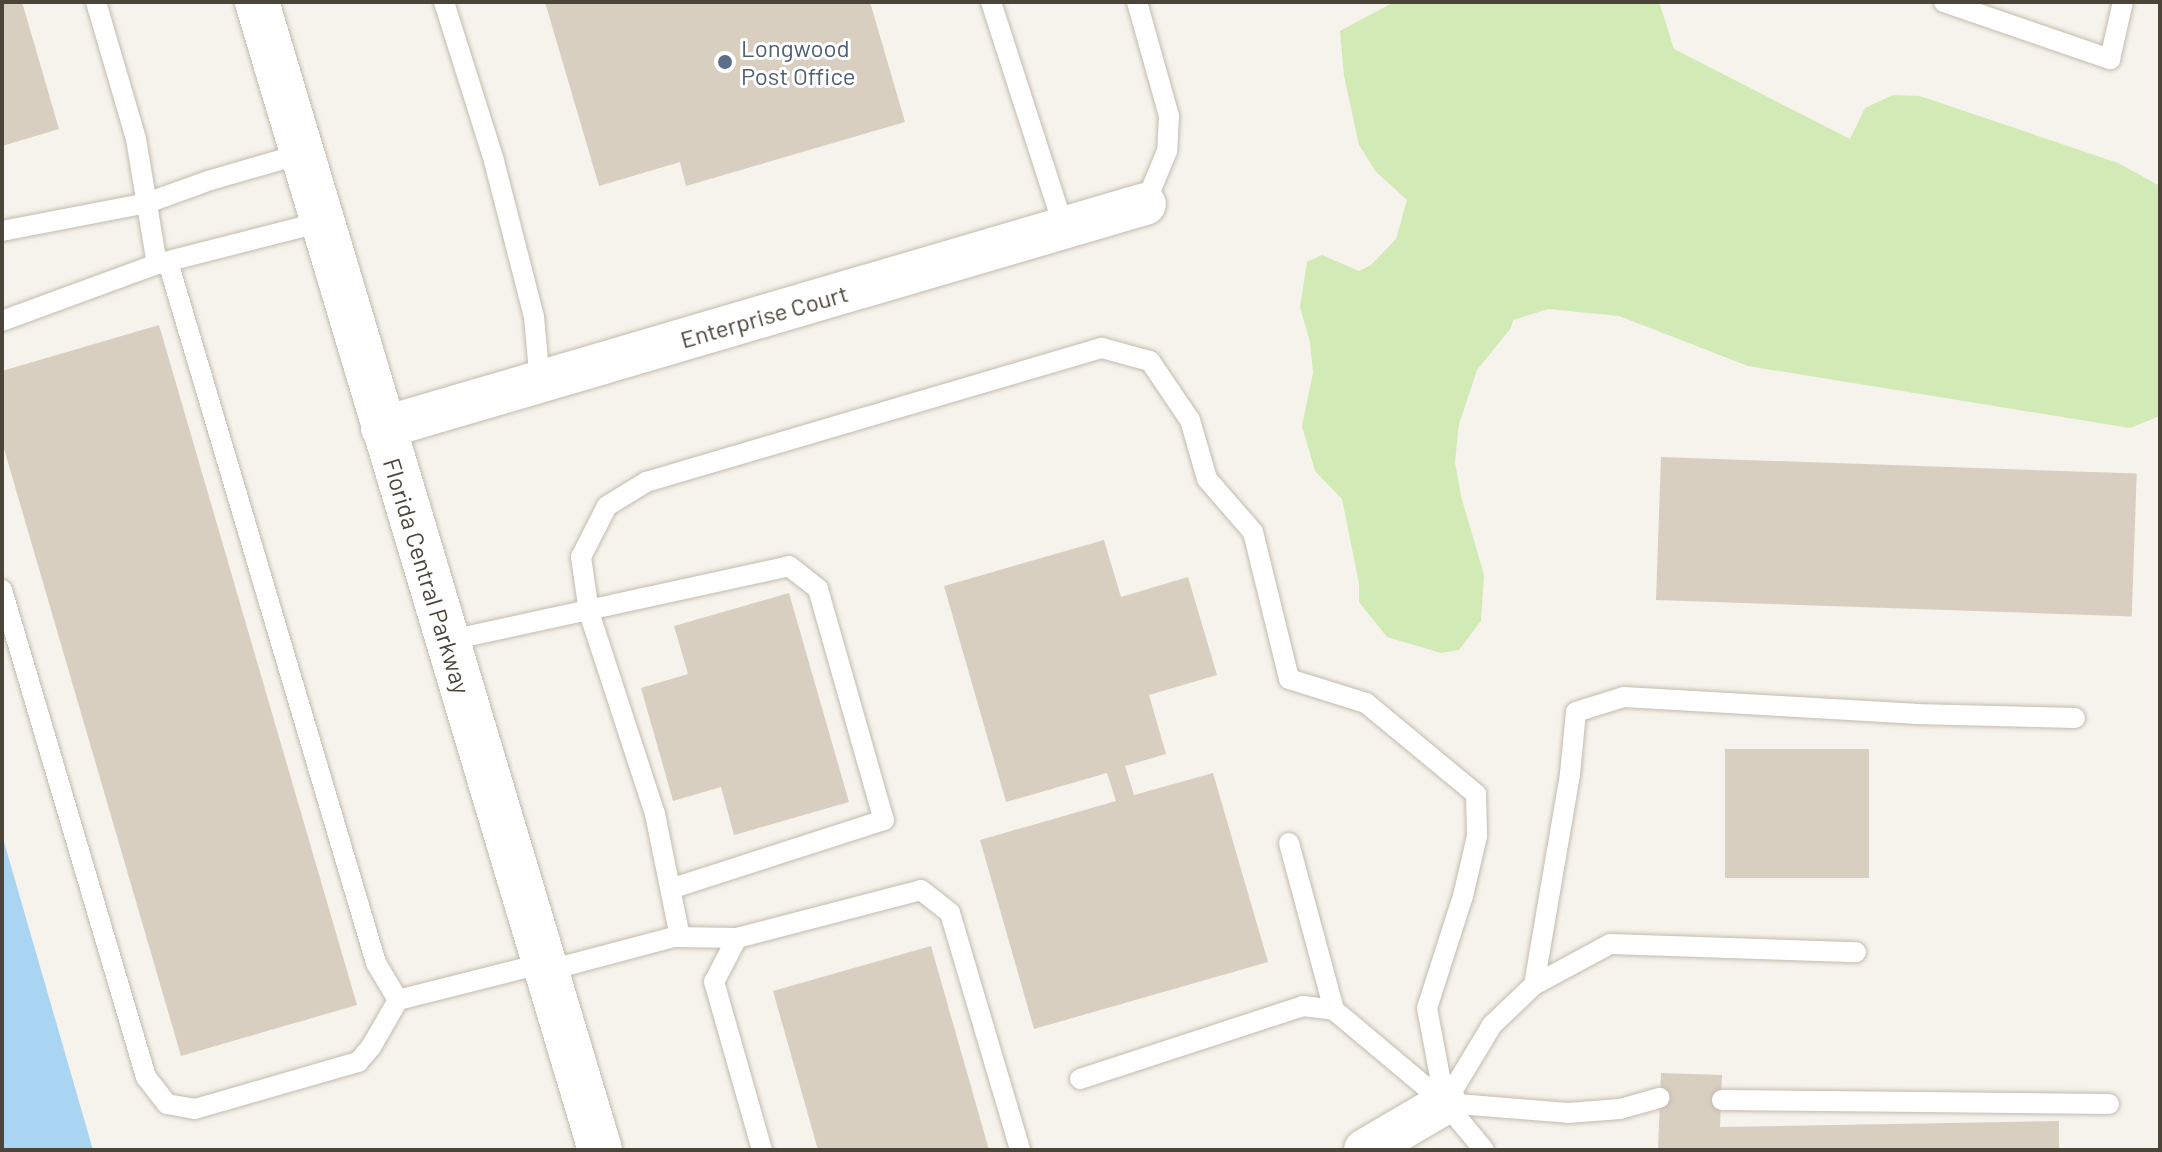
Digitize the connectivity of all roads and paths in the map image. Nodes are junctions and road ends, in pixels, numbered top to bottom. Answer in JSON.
{"nodes":[{"id":1,"x":96,"y":2,"type":"edge"},
{"id":2,"x":257,"y":2,"type":"edge"},
{"id":3,"x":444,"y":2,"type":"edge"},
{"id":4,"x":991,"y":2,"type":"edge"},
{"id":5,"x":1137,"y":2,"type":"edge"},
{"id":6,"x":1944,"y":2,"type":"edge"},
{"id":7,"x":2123,"y":2,"type":"edge"},
{"id":8,"x":301,"y":154,"type":"junction"},
{"id":9,"x":147,"y":203,"type":"junction"},
{"id":10,"x":1145,"y":204,"type":"joint"},
{"id":11,"x":322,"y":222,"type":"junction"},
{"id":12,"x":1064,"y":228,"type":"junction"},
{"id":13,"x":2,"y":231,"type":"edge"},
{"id":14,"x":162,"y":263,"type":"junction"},
{"id":15,"x":2,"y":321,"type":"edge"},
{"id":16,"x":540,"y":383,"type":"junction"},
{"id":17,"x":382,"y":428,"type":"junction"},
{"id":18,"x":2,"y":590,"type":"edge"},
{"id":19,"x":589,"y":612,"type":"junction"},
{"id":20,"x":446,"y":641,"type":"junction"},
{"id":21,"x":2075,"y":718,"type":"dead end"},
{"id":22,"x":1289,"y":843,"type":"dead end"},
{"id":23,"x":671,"y":889,"type":"junction"},
{"id":24,"x":680,"y":937,"type":"junction"},
{"id":25,"x":737,"y":938,"type":"junction"},
{"id":26,"x":1856,"y":952,"type":"dead end"},
{"id":27,"x":545,"y":967,"type":"junction"},
{"id":28,"x":1534,"y":985,"type":"junction"},
{"id":29,"x":398,"y":1000,"type":"junction"},
{"id":30,"x":1334,"y":1010,"type":"junction"},
{"id":31,"x":1080,"y":1079,"type":"dead end"},
{"id":32,"x":1659,"y":1098,"type":"dead end"},
{"id":33,"x":1722,"y":1100,"type":"dead end"},
{"id":34,"x":1445,"y":1103,"type":"junction"},
{"id":35,"x":2109,"y":1104,"type":"dead end"},
{"id":36,"x":600,"y":1150,"type":"edge"},
{"id":37,"x":762,"y":1150,"type":"edge"},
{"id":38,"x":1020,"y":1150,"type":"edge"},
{"id":39,"x":1365,"y":1150,"type":"edge"},
{"id":40,"x":1484,"y":1150,"type":"edge"}],
"edges":[{"from":1,"to":9,"type":"lane"},
{"from":2,"to":8,"type":"street","name":"Florida Central Parkway"},
{"from":3,"to":16,"type":"lane"},
{"from":4,"to":12,"type":"lane"},
{"from":5,"to":10,"type":"lane"},
{"from":6,"to":7,"type":"lane"},
{"from":8,"to":9,"type":"lane"},
{"from":8,"to":11,"type":"street","name":"Florida Central Parkway"},
{"from":9,"to":13,"type":"lane"},
{"from":9,"to":14,"type":"lane"},
{"from":10,"to":12,"type":"street","name":"Enterprise Court"},
{"from":11,"to":14,"type":"lane"},
{"from":11,"to":17,"type":"street","name":"Florida Central Parkway"},
{"from":12,"to":16,"type":"street","name":"Enterprise Court"},
{"from":14,"to":15,"type":"lane"},
{"from":14,"to":29,"type":"lane"},
{"from":16,"to":17,"type":"street","name":"Enterprise Court"},
{"from":17,"to":20,"type":"street","name":"Florida Central Parkway"},
{"from":18,"to":29,"type":"lane"},
{"from":19,"to":20,"type":"lane"},
{"from":19,"to":23,"type":"lane"},
{"from":19,"to":23,"type":"lane"},
{"from":19,"to":34,"type":"lane"},
{"from":20,"to":27,"type":"street","name":"Florida Central Parkway"},
{"from":21,"to":28,"type":"lane"},
{"from":22,"to":30,"type":"lane"},
{"from":23,"to":24,"type":"lane"},
{"from":24,"to":25,"type":"lane"},
{"from":24,"to":27,"type":"lane"},
{"from":25,"to":37,"type":"lane"},
{"from":25,"to":38,"type":"lane"},
{"from":26,"to":28,"type":"lane"},
{"from":27,"to":29,"type":"lane"},
{"from":27,"to":36,"type":"street","name":"Florida Central Parkway"},
{"from":28,"to":34,"type":"lane"},
{"from":30,"to":31,"type":"lane"},
{"from":30,"to":34,"type":"lane"},
{"from":32,"to":34,"type":"lane"},
{"from":33,"to":35,"type":"lane"},
{"from":34,"to":39,"type":"street"},
{"from":34,"to":40,"type":"lane"}]}
